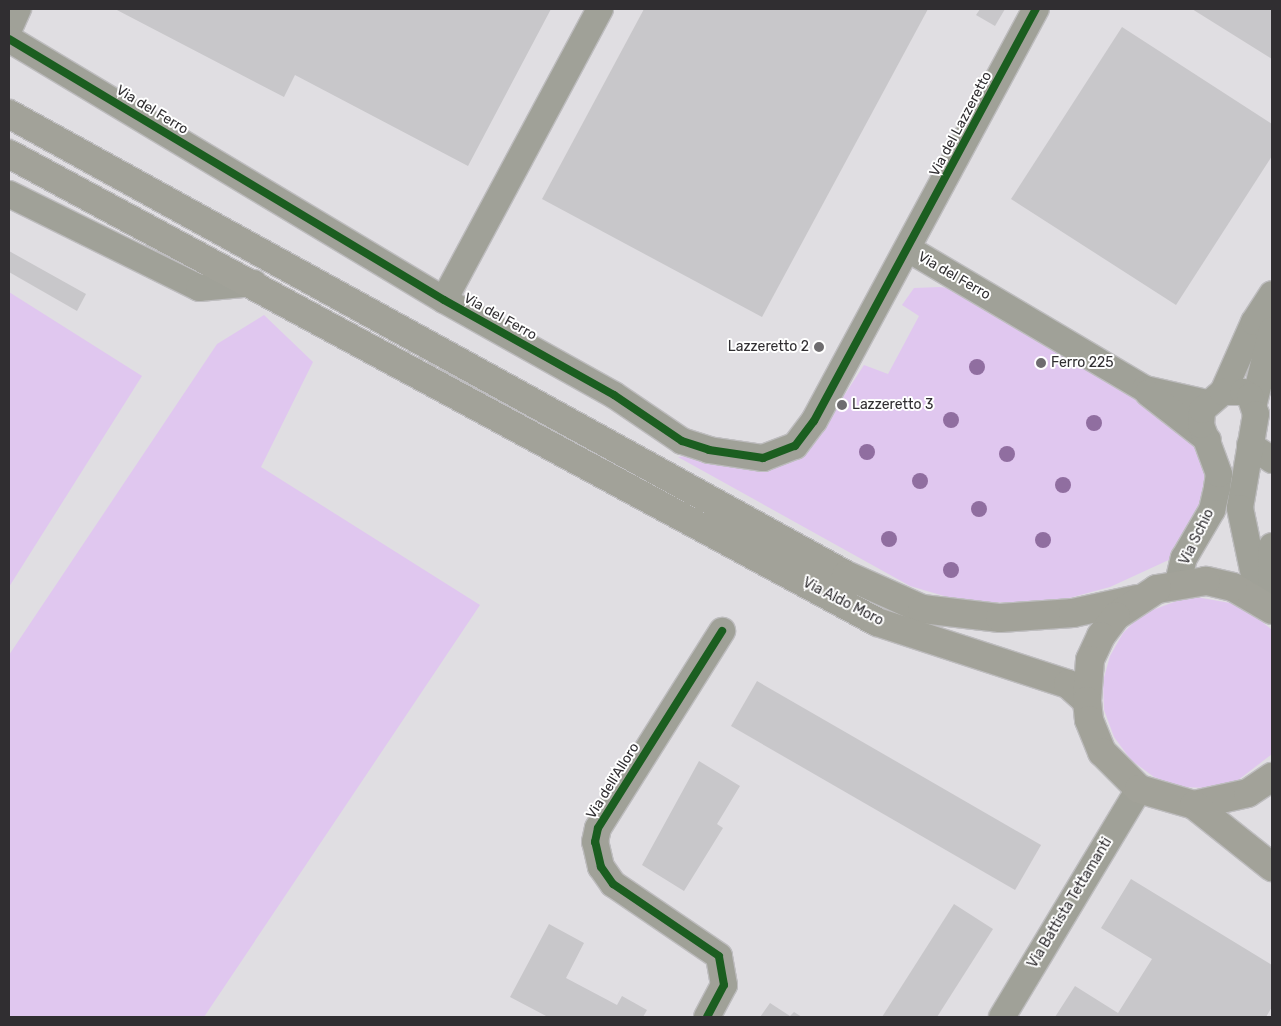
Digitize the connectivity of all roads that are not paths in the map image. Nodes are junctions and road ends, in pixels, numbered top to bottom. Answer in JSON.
{"nodes":[{"id":1,"x":18,"y":9,"type":"edge"},
{"id":2,"x":600,"y":9,"type":"edge"},
{"id":3,"x":1036,"y":9,"type":"edge"},
{"id":4,"x":9,"y":29,"type":"edge"},
{"id":5,"x":9,"y":39,"type":"edge"},
{"id":6,"x":9,"y":114,"type":"edge"},
{"id":7,"x":9,"y":154,"type":"edge"},
{"id":8,"x":9,"y":194,"type":"edge"},
{"id":9,"x":910,"y":250,"type":"junction"},
{"id":10,"x":254,"y":283,"type":"junction"},
{"id":11,"x":1272,"y":294,"type":"edge"},
{"id":12,"x":444,"y":300,"type":"junction"},
{"id":13,"x":1272,"y":330,"type":"edge"},
{"id":14,"x":1145,"y":389,"type":"junction"},
{"id":15,"x":1215,"y":397,"type":"junction"},
{"id":16,"x":1254,"y":404,"type":"junction"},
{"id":17,"x":1208,"y":440,"type":"junction"},
{"id":18,"x":1250,"y":445,"type":"junction"},
{"id":19,"x":1272,"y":460,"type":"edge"},
{"id":20,"x":1272,"y":546,"type":"edge"},
{"id":21,"x":1178,"y":583,"type":"junction"},
{"id":22,"x":1137,"y":599,"type":"junction"},
{"id":23,"x":1268,"y":600,"type":"edge"},
{"id":24,"x":722,"y":631,"type":"dead end"},
{"id":25,"x":1088,"y":700,"type":"junction"},
{"id":26,"x":1272,"y":777,"type":"edge"},
{"id":27,"x":1139,"y":789,"type":"junction"},
{"id":28,"x":1194,"y":805,"type":"junction"},
{"id":29,"x":1272,"y":866,"type":"edge"},
{"id":30,"x":707,"y":1017,"type":"edge"},
{"id":31,"x":1002,"y":1017,"type":"edge"}],
"edges":[{"from":1,"to":4,"type":"street"},
{"from":2,"to":12,"type":"street"},
{"from":3,"to":9,"type":"street","name":"Via del Lazzeretto"},
{"from":5,"to":12,"type":"street","name":"Via del Ferro"},
{"from":6,"to":22,"type":"main road","name":"Via Aldo Moro"},
{"from":7,"to":10,"type":"main road"},
{"from":8,"to":10,"type":"street"},
{"from":9,"to":12,"type":"street","name":"Via del Ferro"},
{"from":9,"to":14,"type":"street","name":"Via del Ferro"},
{"from":10,"to":25,"type":"main road","name":"Via Aldo Moro"},
{"from":11,"to":15,"type":"street","name":"Via Schio"},
{"from":13,"to":16,"type":"street"},
{"from":14,"to":15,"type":"street","name":"Via del Ferro"},
{"from":14,"to":17,"type":"street","name":"Via del Ferro"},
{"from":15,"to":16,"type":"street"},
{"from":15,"to":17,"type":"street","name":"Via Schio"},
{"from":16,"to":18,"type":"street"},
{"from":17,"to":21,"type":"street","name":"Via Schio"},
{"from":18,"to":19,"type":"street"},
{"from":18,"to":23,"type":"street"},
{"from":20,"to":23,"type":"street"},
{"from":21,"to":22,"type":"main road","name":"Via Aldo Moro"},
{"from":21,"to":23,"type":"main road","name":"Via Aldo Moro"},
{"from":22,"to":25,"type":"main road","name":"Via Aldo Moro"},
{"from":24,"to":30,"type":"street","name":"Via dell'Alloro"},
{"from":25,"to":27,"type":"main road","name":"Via Aldo Moro"},
{"from":26,"to":28,"type":"main road","name":"Via Aldo Moro"},
{"from":27,"to":28,"type":"main road","name":"Via Aldo Moro"},
{"from":27,"to":31,"type":"street","name":"Via Battista Tettamanti"},
{"from":28,"to":29,"type":"main road","name":"Via Aldo Moro"}]}
